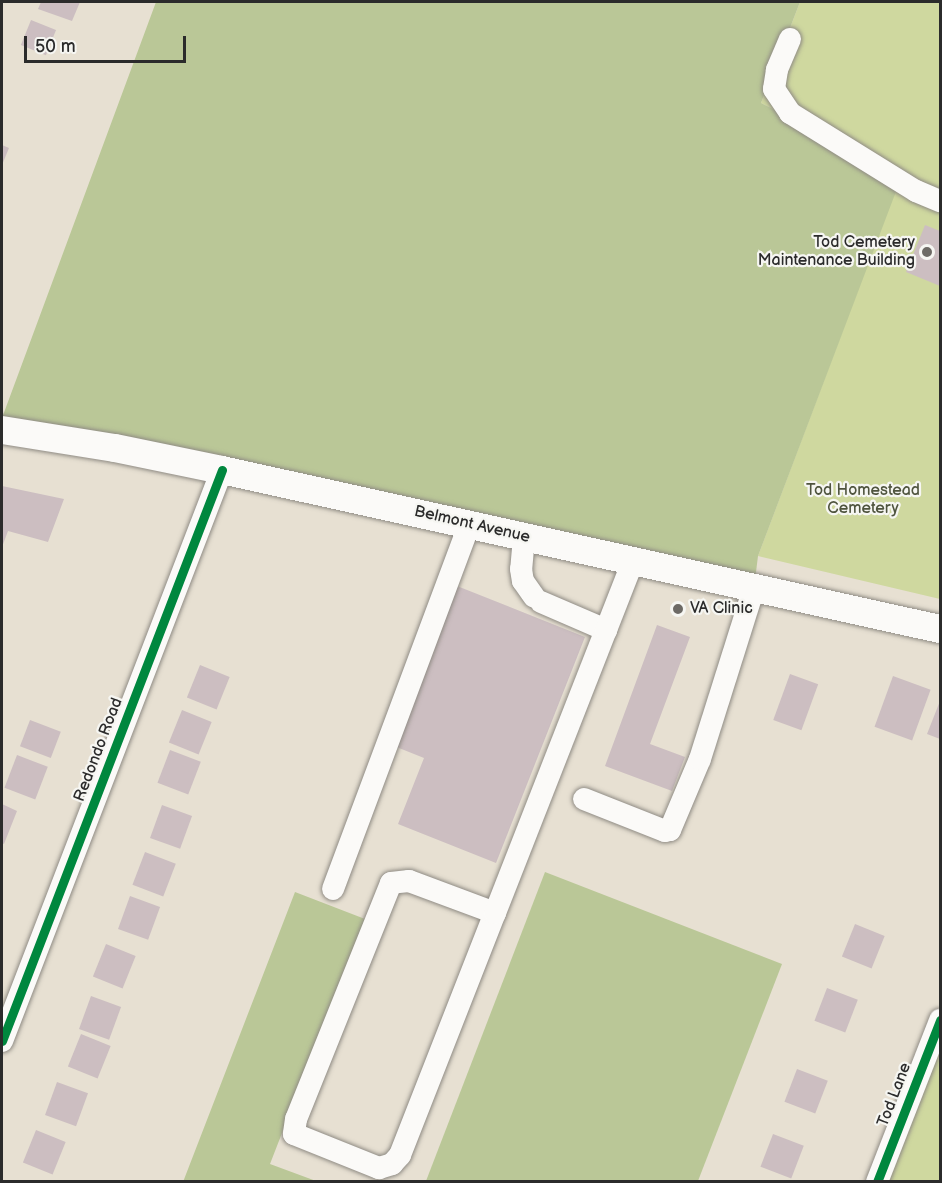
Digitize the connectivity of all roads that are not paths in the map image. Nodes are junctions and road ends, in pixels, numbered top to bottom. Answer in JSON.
{"nodes":[{"id":1,"x":790,"y":39,"type":"dead end"},
{"id":2,"x":940,"y":201,"type":"edge"},
{"id":3,"x":2,"y":430,"type":"edge"},
{"id":4,"x":222,"y":470,"type":"junction"},
{"id":5,"x":469,"y":525,"type":"junction"},
{"id":6,"x":524,"y":537,"type":"junction"},
{"id":7,"x":633,"y":561,"type":"junction"},
{"id":8,"x":754,"y":588,"type":"junction"},
{"id":9,"x":940,"y":629,"type":"edge"},
{"id":10,"x":606,"y":630,"type":"junction"},
{"id":11,"x":584,"y":799,"type":"dead end"},
{"id":12,"x":333,"y":889,"type":"dead end"},
{"id":13,"x":495,"y":913,"type":"junction"},
{"id":14,"x":940,"y":1020,"type":"edge"},
{"id":15,"x":2,"y":1041,"type":"edge"},
{"id":16,"x":877,"y":1182,"type":"edge"}],
"edges":[{"from":1,"to":2,"type":"street"},
{"from":3,"to":4,"type":"main road","name":"Belmont Avenue"},
{"from":4,"to":5,"type":"main road","name":"Belmont Avenue"},
{"from":4,"to":15,"type":"street","name":"Redondo Road"},
{"from":5,"to":6,"type":"main road","name":"Belmont Avenue"},
{"from":5,"to":12,"type":"street"},
{"from":6,"to":7,"type":"main road","name":"Belmont Avenue"},
{"from":6,"to":10,"type":"street"},
{"from":7,"to":8,"type":"main road","name":"Belmont Avenue"},
{"from":7,"to":10,"type":"street"},
{"from":8,"to":9,"type":"main road","name":"Belmont Avenue"},
{"from":8,"to":11,"type":"street"},
{"from":10,"to":13,"type":"street"},
{"from":13,"to":13,"type":"street"},
{"from":14,"to":16,"type":"street","name":"Tod Lane"}]}
